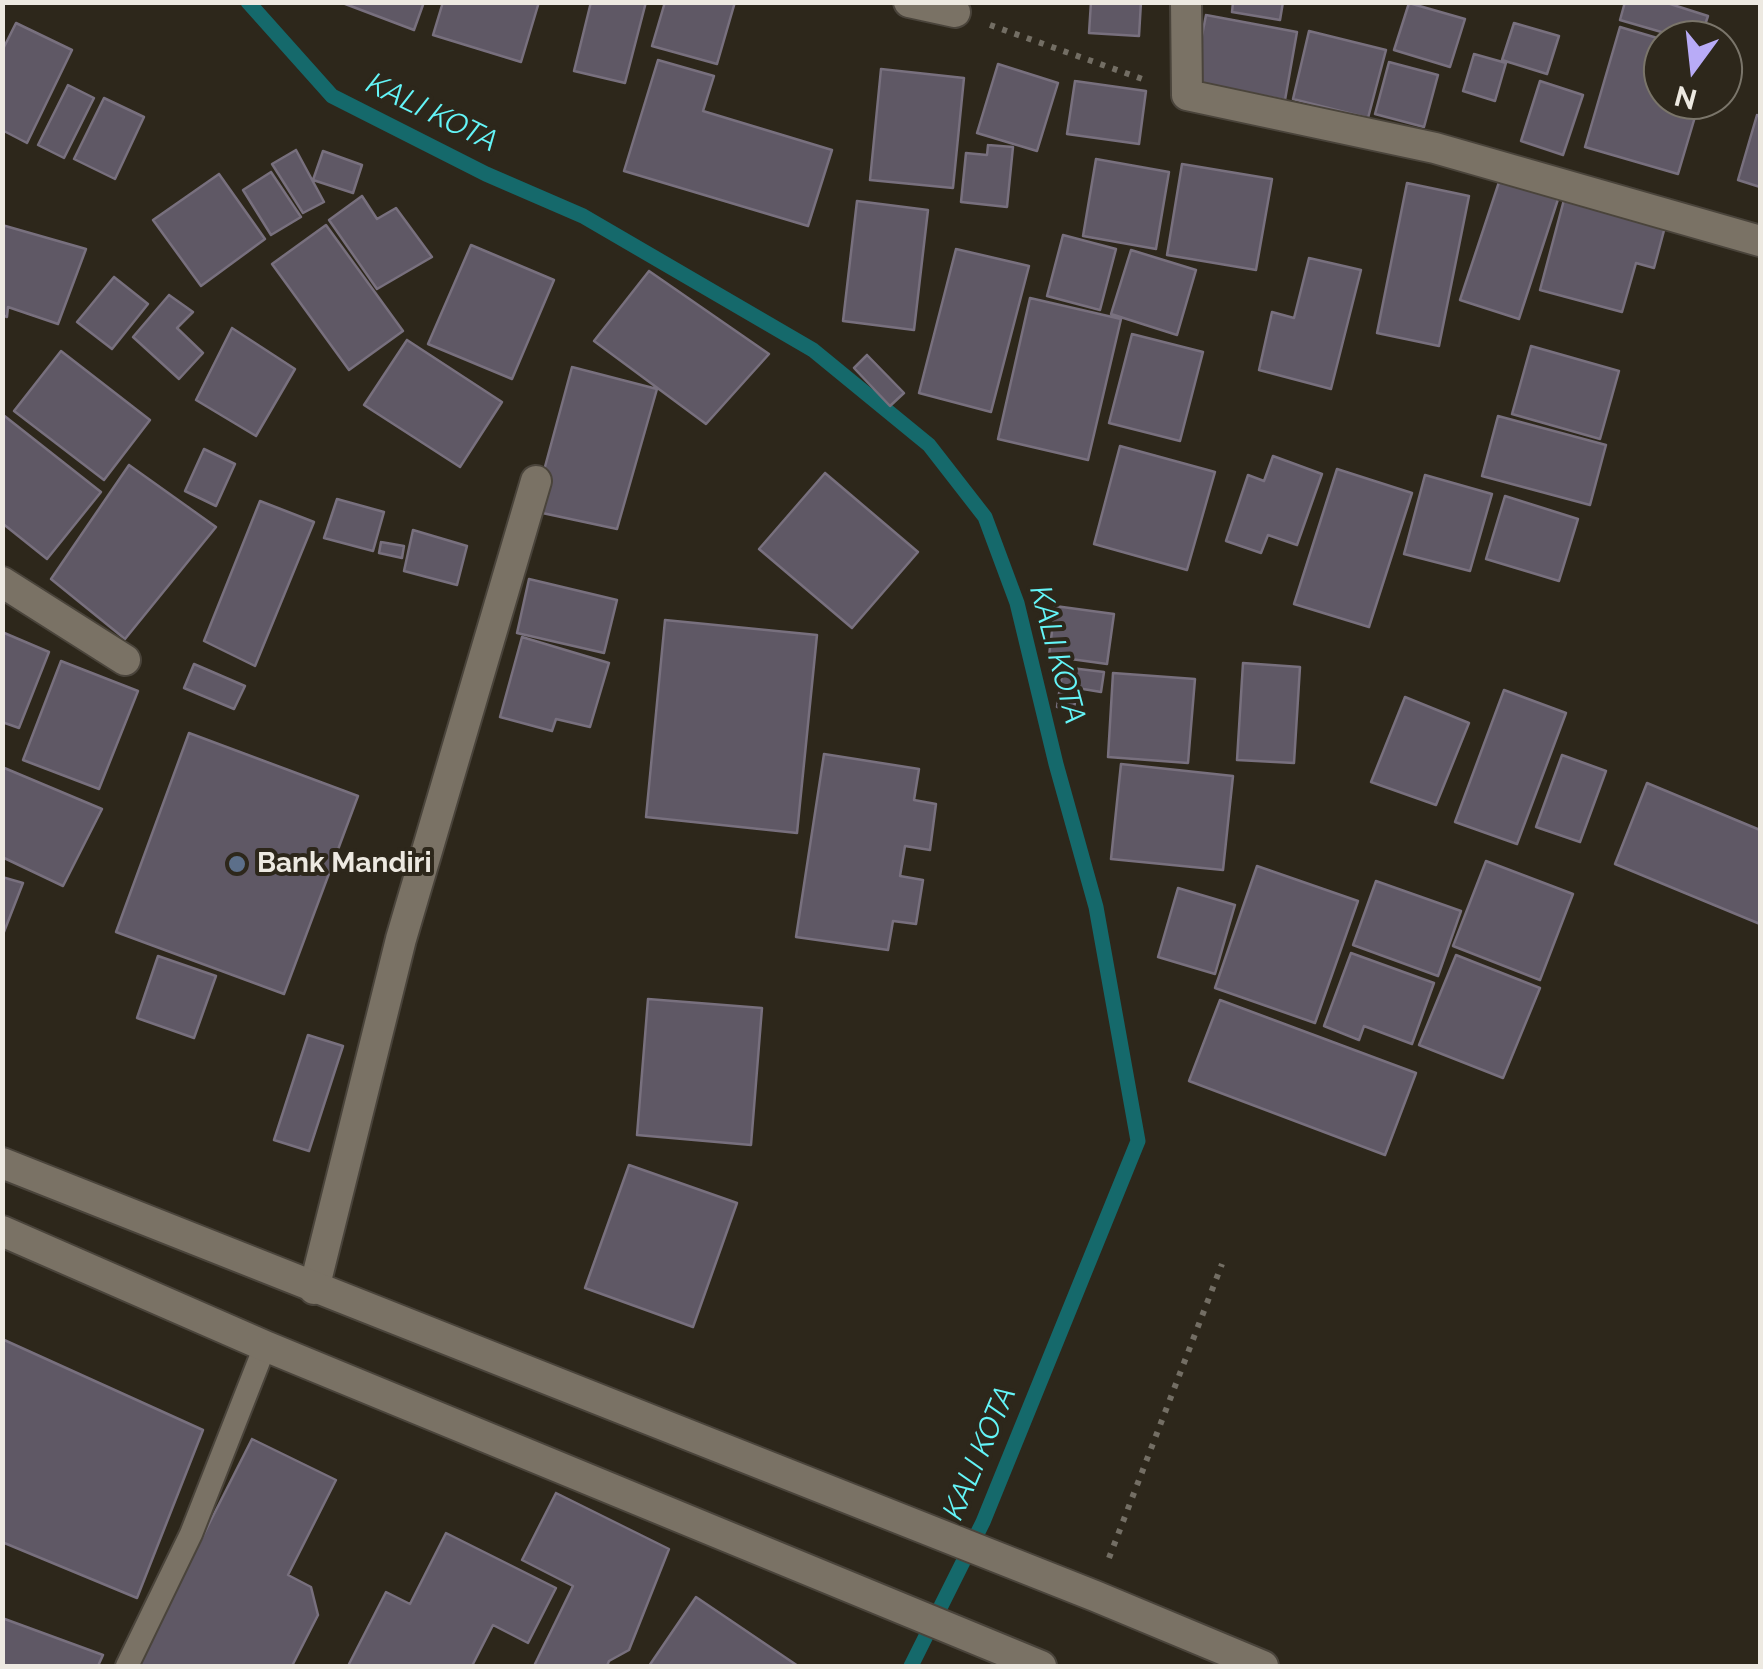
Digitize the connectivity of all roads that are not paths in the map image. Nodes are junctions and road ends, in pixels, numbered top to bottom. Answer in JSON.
{"nodes":[{"id":1,"x":909,"y":2,"type":"edge"},
{"id":2,"x":1186,"y":2,"type":"edge"},
{"id":3,"x":955,"y":12,"type":"road end"},
{"id":4,"x":1760,"y":241,"type":"edge"},
{"id":5,"x":536,"y":480,"type":"dead end"},
{"id":6,"x":2,"y":582,"type":"edge"},
{"id":7,"x":126,"y":660,"type":"dead end"},
{"id":8,"x":2,"y":1163,"type":"edge"},
{"id":9,"x":2,"y":1231,"type":"edge"},
{"id":10,"x":314,"y":1289,"type":"junction"},
{"id":11,"x":265,"y":1346,"type":"junction"},
{"id":12,"x":127,"y":1666,"type":"edge"},
{"id":13,"x":1041,"y":1666,"type":"edge"},
{"id":14,"x":1263,"y":1666,"type":"edge"}],
"edges":[{"from":1,"to":3,"type":"street"},
{"from":2,"to":4,"type":"street"},
{"from":5,"to":10,"type":"street"},
{"from":6,"to":7,"type":"street"},
{"from":8,"to":10,"type":"street"},
{"from":9,"to":11,"type":"street"},
{"from":10,"to":14,"type":"street"},
{"from":11,"to":12,"type":"lane"},
{"from":11,"to":13,"type":"street"}]}
